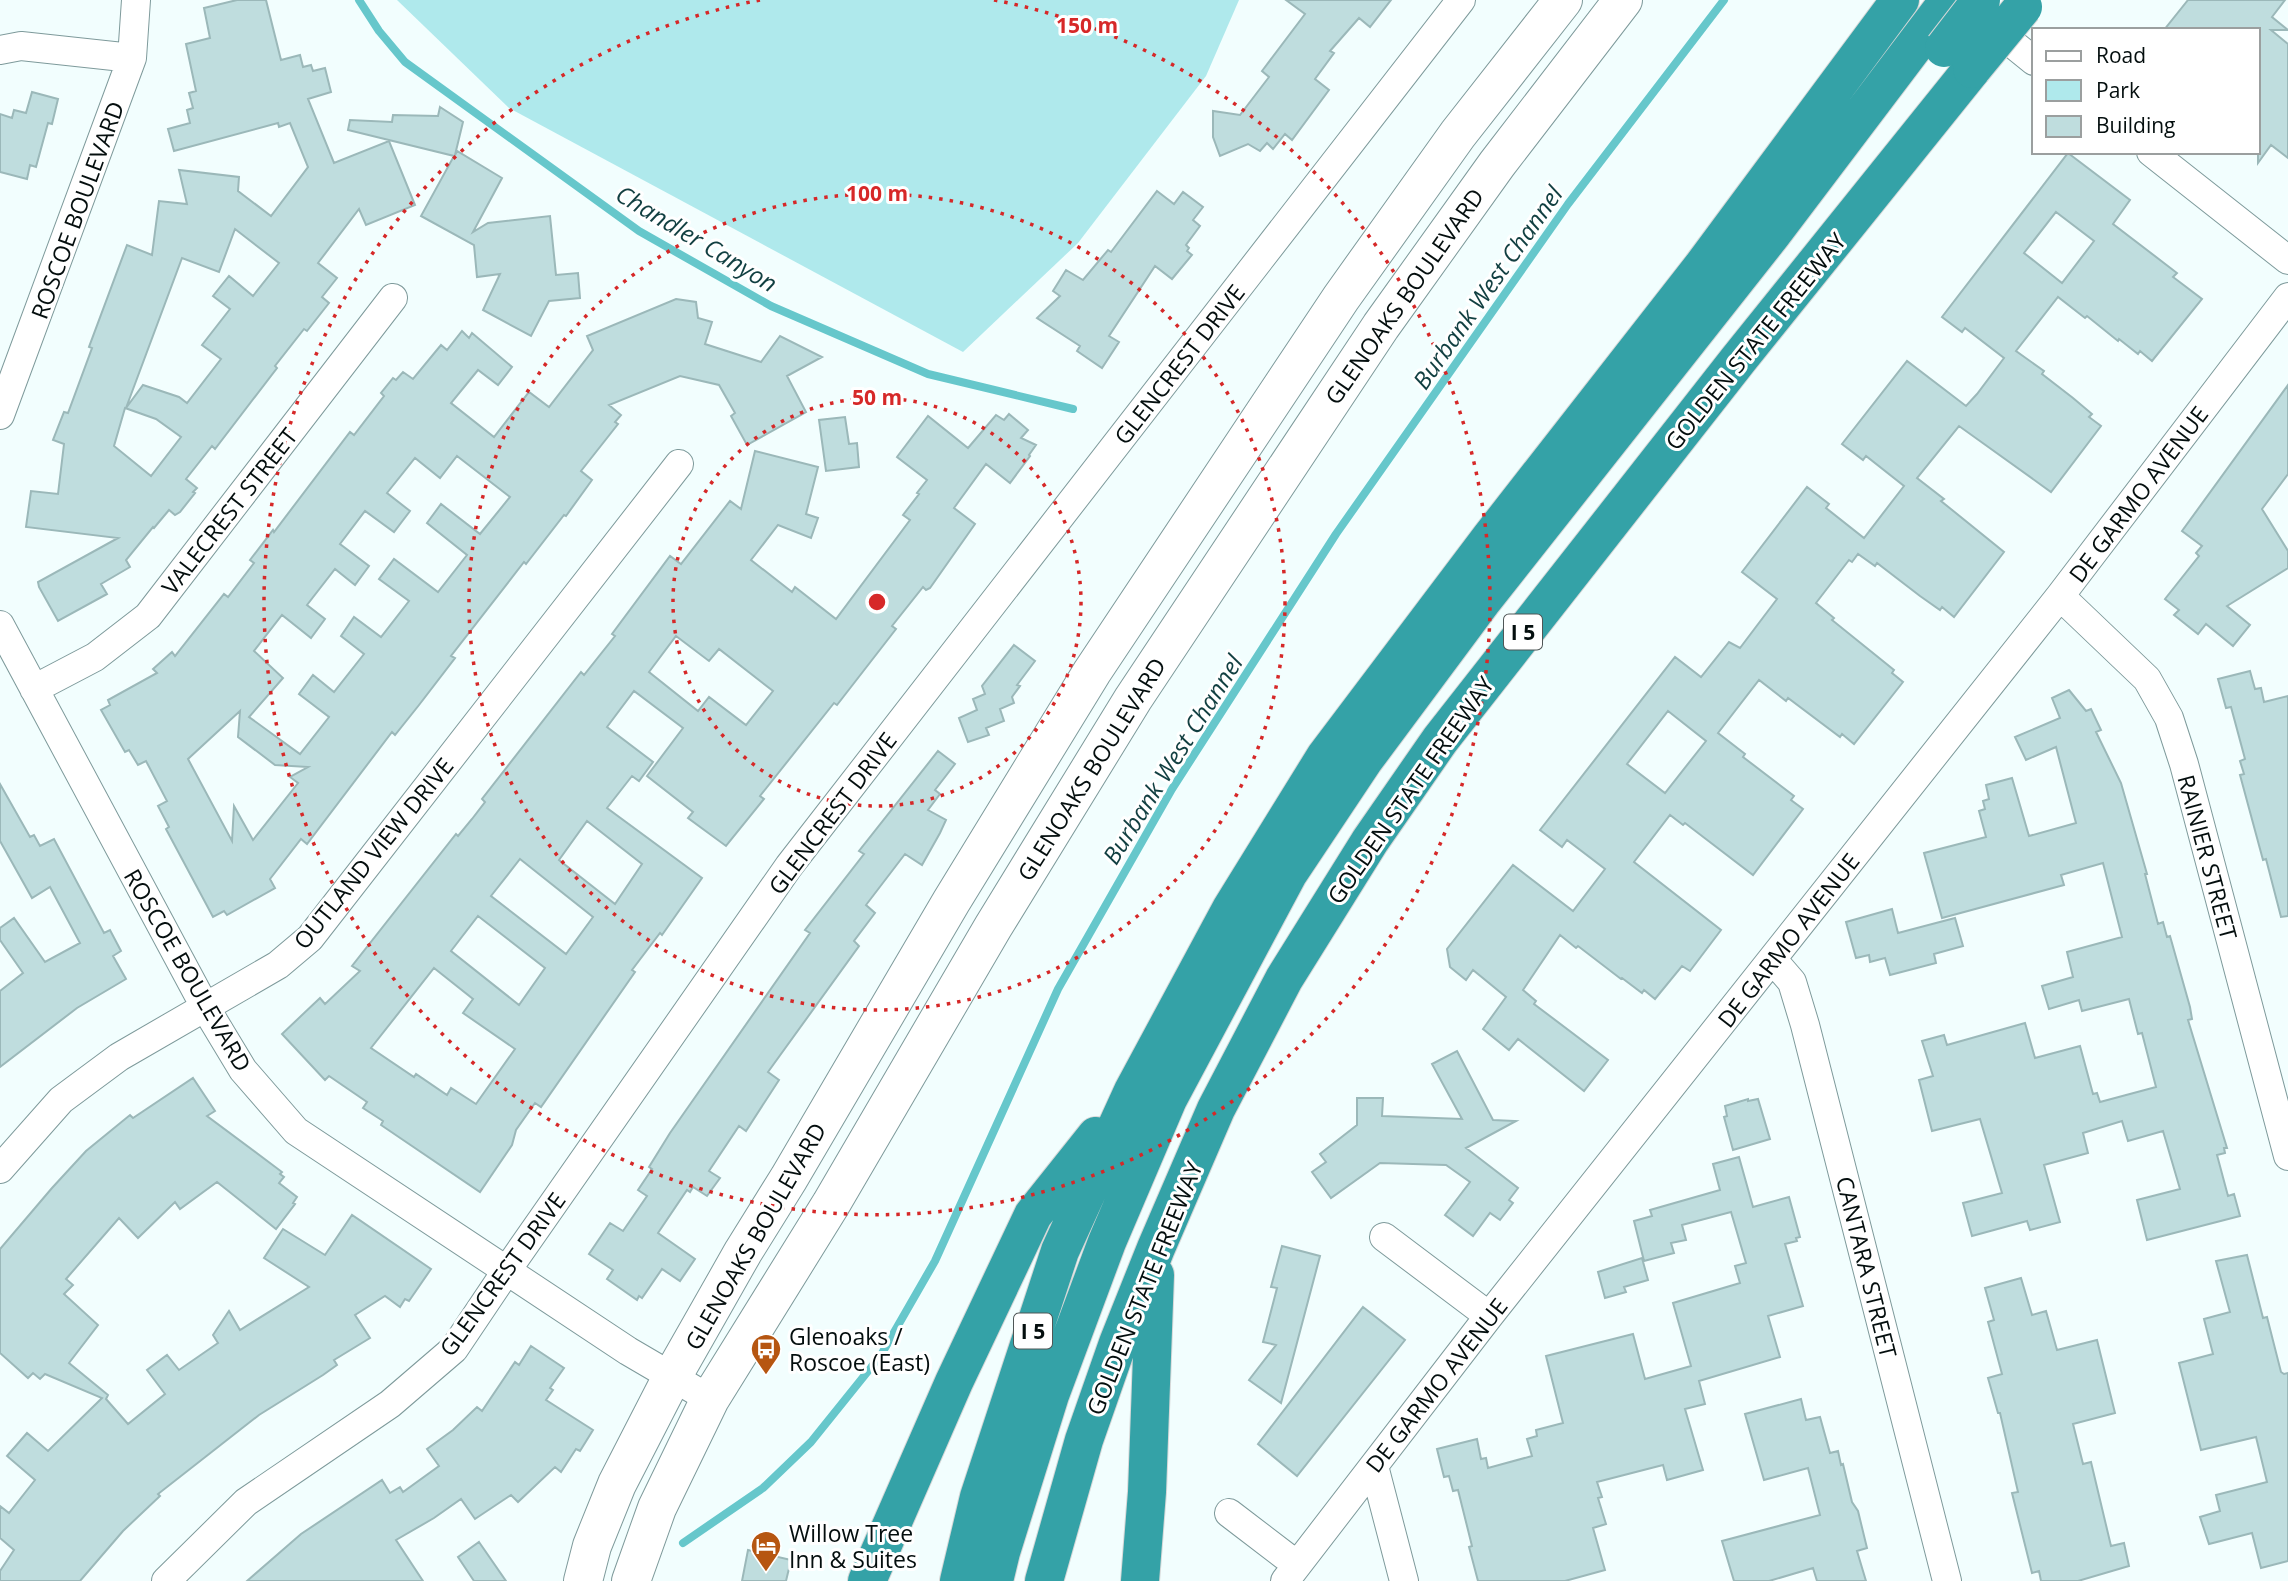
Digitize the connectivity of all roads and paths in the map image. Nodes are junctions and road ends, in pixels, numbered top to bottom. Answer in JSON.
{"nodes":[{"id":1,"x":136,"y":0,"type":"edge"},
{"id":2,"x":1461,"y":0,"type":"edge"},
{"id":3,"x":1563,"y":0,"type":"edge"},
{"id":4,"x":1623,"y":0,"type":"edge"},
{"id":5,"x":1948,"y":0,"type":"edge"},
{"id":6,"x":1957,"y":0,"type":"edge"},
{"id":7,"x":1981,"y":0,"type":"edge"},
{"id":8,"x":2025,"y":3,"type":"edge"},
{"id":9,"x":1897,"y":4,"type":"edge"},
{"id":10,"x":0,"y":50,"type":"edge"},
{"id":11,"x":1946,"y":50,"type":"junction"},
{"id":12,"x":132,"y":58,"type":"junction"},
{"id":13,"x":2032,"y":59,"type":"edge"},
{"id":14,"x":2154,"y":154,"type":"edge"},
{"id":15,"x":2288,"y":260,"type":"edge"},
{"id":16,"x":2288,"y":297,"type":"edge"},
{"id":17,"x":393,"y":298,"type":"dead end"},
{"id":18,"x":0,"y":415,"type":"edge"},
{"id":19,"x":679,"y":464,"type":"dead end"},
{"id":20,"x":2060,"y":597,"type":"junction"},
{"id":21,"x":0,"y":625,"type":"edge"},
{"id":22,"x":34,"y":689,"type":"junction"},
{"id":23,"x":1773,"y":960,"type":"junction"},
{"id":24,"x":205,"y":1007,"type":"junction"},
{"id":25,"x":1133,"y":1091,"type":"junction"},
{"id":26,"x":2288,"y":1156,"type":"edge"},
{"id":27,"x":0,"y":1169,"type":"edge"},
{"id":28,"x":1384,"y":1237,"type":"dead end"},
{"id":29,"x":1156,"y":1248,"type":"junction"},
{"id":30,"x":507,"y":1270,"type":"junction"},
{"id":31,"x":1489,"y":1315,"type":"junction"},
{"id":32,"x":673,"y":1377,"type":"junction"},
{"id":33,"x":710,"y":1399,"type":"junction"},
{"id":34,"x":1374,"y":1466,"type":"junction"},
{"id":35,"x":1229,"y":1513,"type":"dead end"},
{"id":36,"x":1291,"y":1573,"type":"edge"},
{"id":37,"x":166,"y":1581,"type":"edge"},
{"id":38,"x":583,"y":1581,"type":"edge"},
{"id":39,"x":631,"y":1581,"type":"edge"},
{"id":40,"x":867,"y":1581,"type":"edge"},
{"id":41,"x":958,"y":1581,"type":"edge"},
{"id":42,"x":994,"y":1581,"type":"edge"},
{"id":43,"x":1015,"y":1581,"type":"edge"},
{"id":44,"x":1044,"y":1581,"type":"edge"},
{"id":45,"x":1140,"y":1581,"type":"edge"},
{"id":46,"x":1404,"y":1581,"type":"edge"},
{"id":47,"x":1947,"y":1581,"type":"edge"}],
"edges":[{"from":1,"to":12,"type":"street","name":"ROSCOE BOULEVARD"},
{"from":2,"to":30,"type":"street","name":"GLENCREST DRIVE"},
{"from":3,"to":32,"type":"main road","name":"GLENOAKS BOULEVARD"},
{"from":4,"to":33,"type":"main road","name":"GLENOAKS BOULEVARD"},
{"from":5,"to":11,"type":"highway"},
{"from":6,"to":13,"type":"street"},
{"from":7,"to":11,"type":"highway","bridge":true},
{"from":8,"to":11,"type":"highway","name":"GOLDEN STATE FREEWAY","number":"I 5","bridge":true},
{"from":9,"to":25,"type":"highway","number":"I 5"},
{"from":10,"to":12,"type":"street"},
{"from":11,"to":29,"type":"highway","name":"GOLDEN STATE FREEWAY","number":"I 5"},
{"from":11,"to":42,"type":"highway"},
{"from":11,"to":43,"type":"highway"},
{"from":12,"to":18,"type":"street","name":"ROSCOE BOULEVARD"},
{"from":14,"to":15,"type":"street"},
{"from":16,"to":20,"type":"street","name":"DE GARMO AVENUE"},
{"from":17,"to":22,"type":"street","name":"VALECREST STREET"},
{"from":19,"to":24,"type":"street","name":"OUTLAND VIEW DRIVE"},
{"from":20,"to":23,"type":"street","name":"DE GARMO AVENUE"},
{"from":20,"to":26,"type":"street","name":"RAINIER STREET"},
{"from":21,"to":22,"type":"street","name":"ROSCOE BOULEVARD"},
{"from":22,"to":24,"type":"street","name":"ROSCOE BOULEVARD"},
{"from":23,"to":31,"type":"street","name":"DE GARMO AVENUE"},
{"from":23,"to":47,"type":"street","name":"CANTARA STREET"},
{"from":24,"to":27,"type":"street","name":"OUTLAND VIEW DRIVE"},
{"from":24,"to":30,"type":"street","name":"ROSCOE BOULEVARD"},
{"from":25,"to":40,"type":"highway"},
{"from":25,"to":41,"type":"highway","number":"I 5"},
{"from":28,"to":31,"type":"street"},
{"from":29,"to":44,"type":"highway","name":"GOLDEN STATE FREEWAY","number":"I 5"},
{"from":29,"to":45,"type":"highway"},
{"from":30,"to":32,"type":"street","name":"ROSCOE BOULEVARD"},
{"from":30,"to":37,"type":"street","name":"GLENCREST DRIVE"},
{"from":31,"to":34,"type":"street","name":"DE GARMO AVENUE"},
{"from":32,"to":33,"type":"street","name":"ROSCOE BOULEVARD"},
{"from":32,"to":38,"type":"main road","name":"GLENOAKS BOULEVARD"},
{"from":33,"to":39,"type":"main road","name":"GLENOAKS BOULEVARD"},
{"from":34,"to":36,"type":"street","name":"DE GARMO AVENUE"},
{"from":34,"to":46,"type":"street"},
{"from":35,"to":36,"type":"street"}]}
